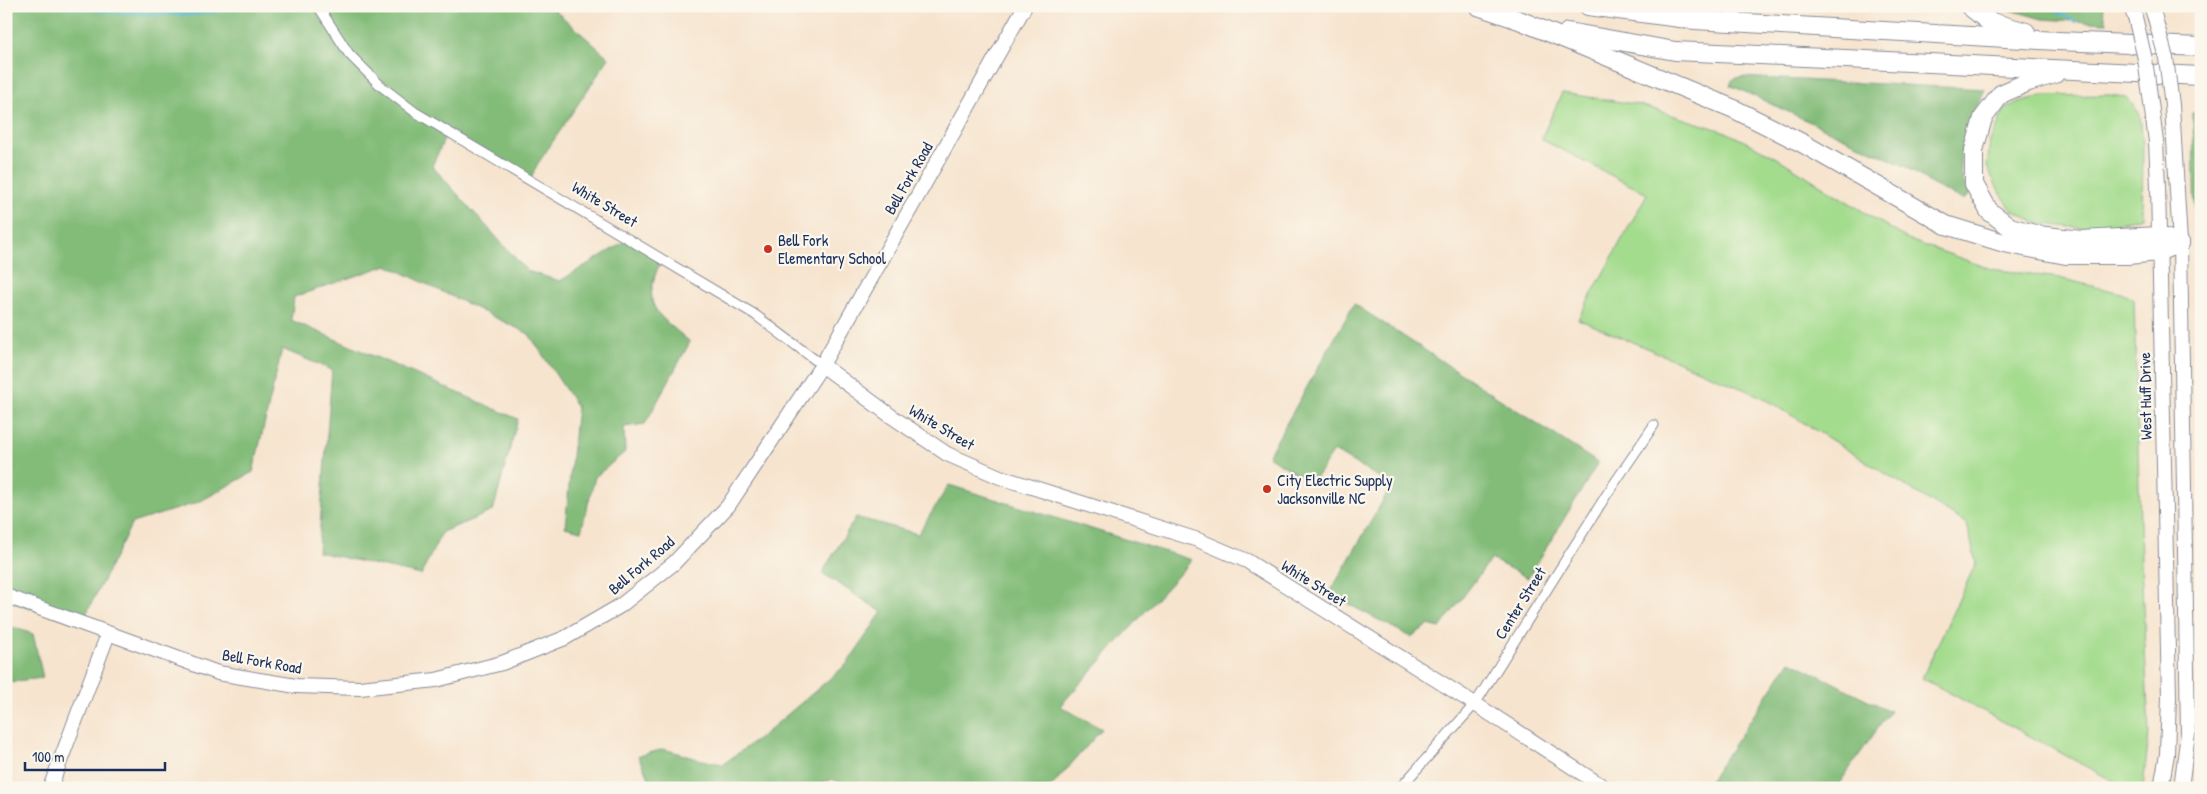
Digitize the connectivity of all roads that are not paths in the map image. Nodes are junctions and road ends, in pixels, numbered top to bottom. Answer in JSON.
{"nodes":[{"id":1,"x":318,"y":6,"type":"edge"},
{"id":2,"x":1025,"y":6,"type":"edge"},
{"id":3,"x":1478,"y":6,"type":"edge"},
{"id":4,"x":1588,"y":6,"type":"edge"},
{"id":5,"x":1969,"y":6,"type":"edge"},
{"id":6,"x":2132,"y":12,"type":"edge"},
{"id":7,"x":2153,"y":12,"type":"edge"},
{"id":8,"x":1519,"y":20,"type":"junction"},
{"id":9,"x":2058,"y":42,"type":"junction"},
{"id":10,"x":2201,"y":47,"type":"edge"},
{"id":11,"x":2069,"y":70,"type":"junction"},
{"id":12,"x":2201,"y":76,"type":"edge"},
{"id":13,"x":2180,"y":243,"type":"junction"},
{"id":14,"x":2158,"y":244,"type":"junction"},
{"id":15,"x":822,"y":365,"type":"junction"},
{"id":16,"x":1654,"y":424,"type":"dead end"},
{"id":17,"x":6,"y":596,"type":"edge"},
{"id":18,"x":108,"y":634,"type":"junction"},
{"id":19,"x":1475,"y":704,"type":"junction"},
{"id":20,"x":50,"y":788,"type":"edge"},
{"id":21,"x":1400,"y":788,"type":"edge"},
{"id":22,"x":1605,"y":788,"type":"edge"},
{"id":23,"x":2161,"y":788,"type":"edge"},
{"id":24,"x":2181,"y":788,"type":"edge"}],
"edges":[{"from":1,"to":15,"type":"street","name":"White Street"},
{"from":2,"to":15,"type":"street","name":"Bell Fork Road"},
{"from":3,"to":8,"type":"highway"},
{"from":4,"to":9,"type":"highway"},
{"from":5,"to":9,"type":"highway"},
{"from":6,"to":14,"type":"street","name":"West Huff Drive","bridge":true},
{"from":7,"to":13,"type":"street","bridge":true},
{"from":8,"to":11,"type":"highway"},
{"from":8,"to":14,"type":"highway"},
{"from":9,"to":10,"type":"highway"},
{"from":11,"to":12,"type":"highway"},
{"from":11,"to":14,"type":"highway"},
{"from":13,"to":14,"type":"highway"},
{"from":13,"to":24,"type":"street"},
{"from":14,"to":23,"type":"street","name":"West Huff Drive"},
{"from":15,"to":18,"type":"street","name":"Bell Fork Road"},
{"from":15,"to":19,"type":"street","name":"White Street"},
{"from":16,"to":19,"type":"street","name":"Center Street"},
{"from":17,"to":18,"type":"street","name":"Bell Fork Road"},
{"from":18,"to":20,"type":"street"},
{"from":19,"to":21,"type":"street","name":"Center Street"},
{"from":19,"to":22,"type":"street","name":"White Street"}]}
